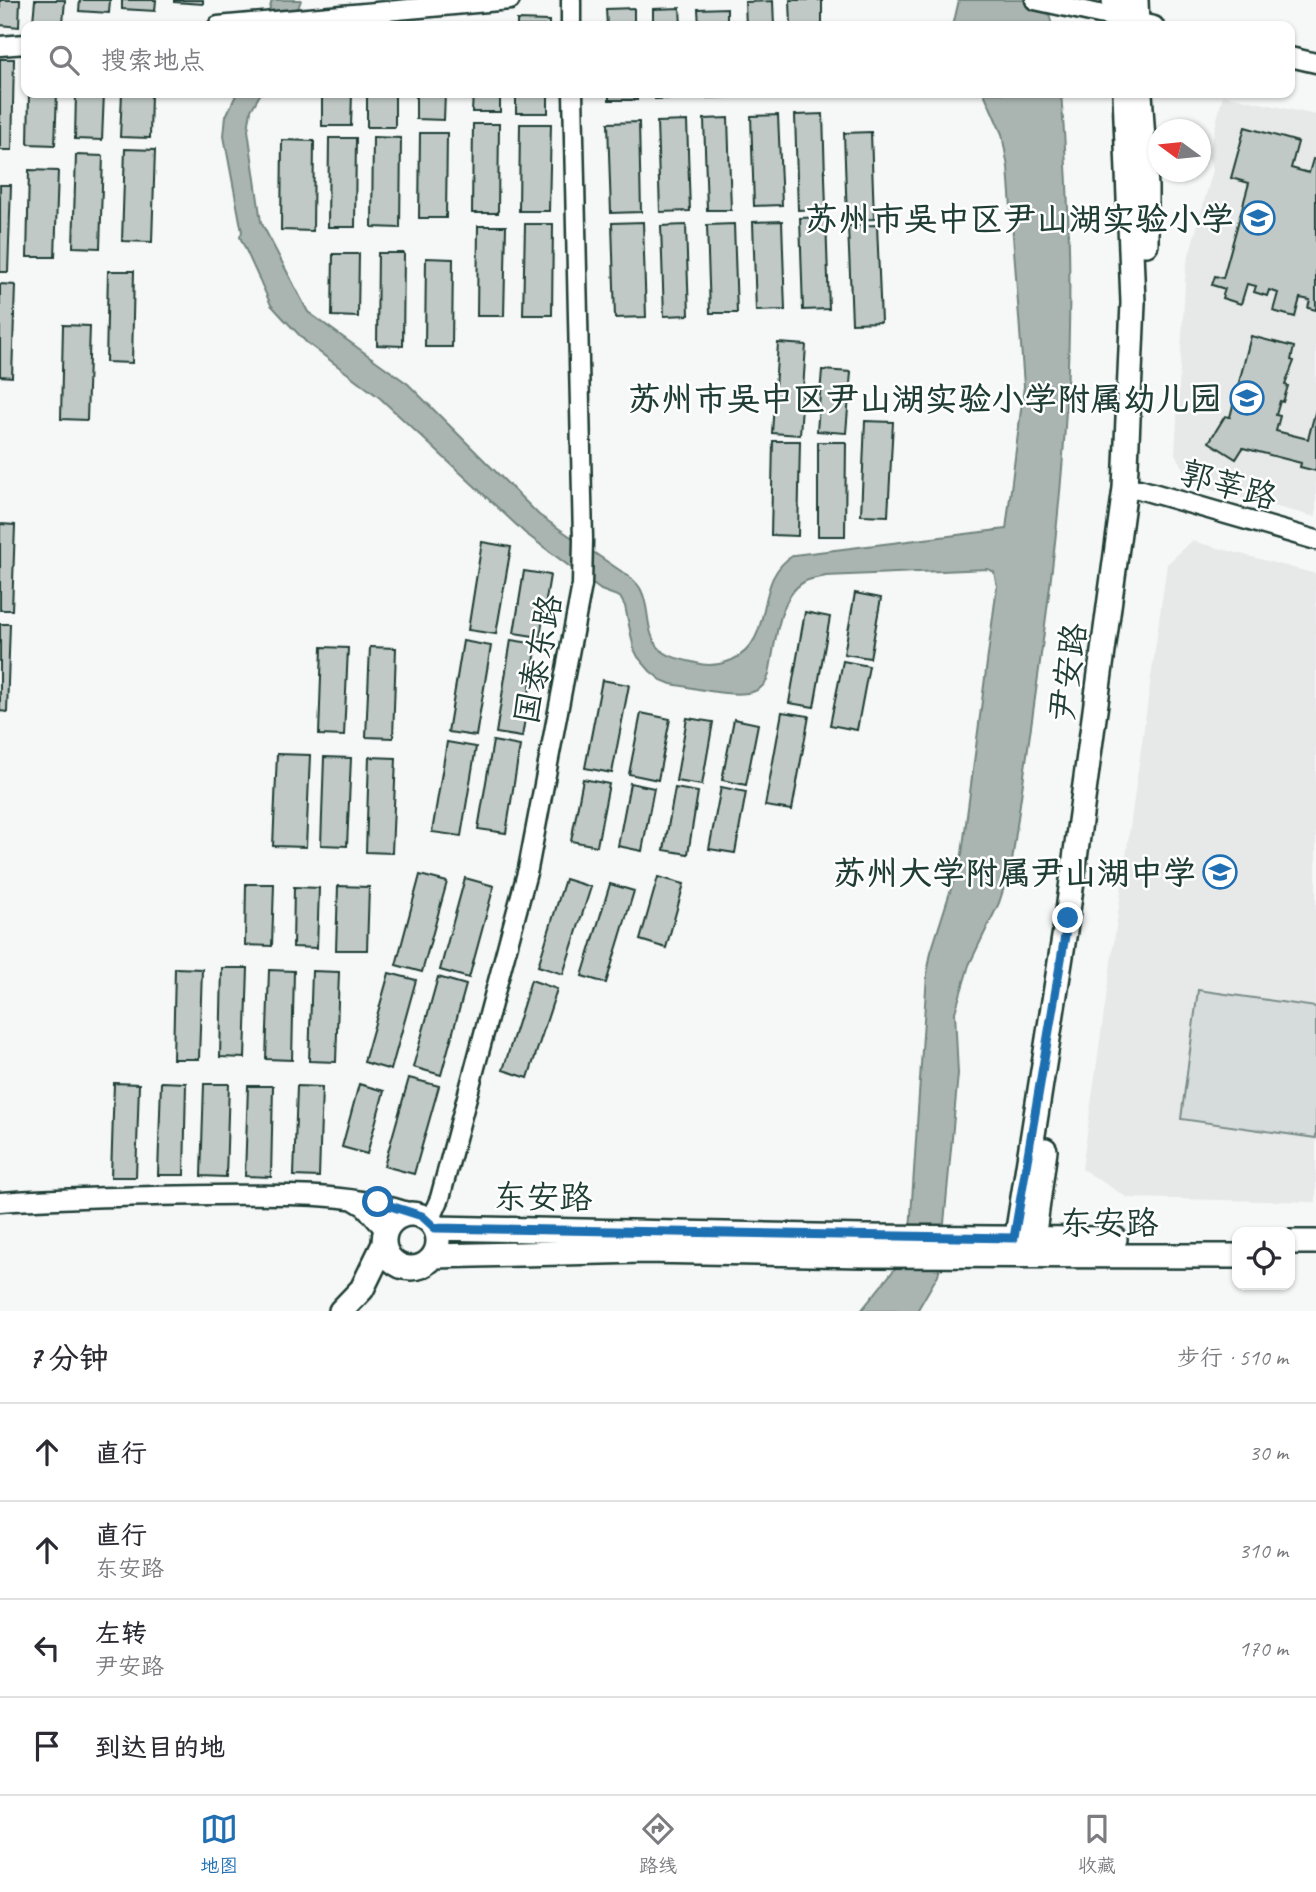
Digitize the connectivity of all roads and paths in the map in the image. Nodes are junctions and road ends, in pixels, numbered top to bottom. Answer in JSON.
{"nodes":[{"id":1,"x":510,"y":0,"type":"edge"},
{"id":2,"x":571,"y":0,"type":"edge"},
{"id":3,"x":1035,"y":0,"type":"edge"},
{"id":4,"x":1128,"y":13,"type":"edge"},
{"id":5,"x":274,"y":21,"type":"edge"},
{"id":6,"x":571,"y":21,"type":"edge"},
{"id":7,"x":21,"y":44,"type":"edge"},
{"id":8,"x":0,"y":46,"type":"edge"},
{"id":9,"x":1295,"y":58,"type":"edge"},
{"id":10,"x":1316,"y":63,"type":"edge"},
{"id":11,"x":573,"y":98,"type":"edge"},
{"id":12,"x":1125,"y":98,"type":"edge"},
{"id":13,"x":1140,"y":98,"type":"edge"},
{"id":14,"x":1132,"y":488,"type":"junction"},
{"id":15,"x":1316,"y":540,"type":"edge"},
{"id":16,"x":352,"y":1200,"type":"junction"},
{"id":17,"x":0,"y":1202,"type":"edge"},
{"id":18,"x":426,"y":1221,"type":"junction"},
{"id":19,"x":385,"y":1237,"type":"junction"},
{"id":20,"x":1232,"y":1241,"type":"edge"},
{"id":21,"x":1295,"y":1242,"type":"edge"},
{"id":22,"x":1316,"y":1242,"type":"edge"},
{"id":23,"x":864,"y":1246,"type":"junction"},
{"id":24,"x":1023,"y":1246,"type":"junction"},
{"id":25,"x":434,"y":1256,"type":"junction"},
{"id":26,"x":1232,"y":1256,"type":"edge"},
{"id":27,"x":1295,"y":1256,"type":"edge"},
{"id":28,"x":1316,"y":1256,"type":"edge"},
{"id":29,"x":405,"y":1268,"type":"junction"},
{"id":30,"x":362,"y":1289,"type":"junction"},
{"id":31,"x":341,"y":1311,"type":"edge"}],
"edges":[{"from":1,"to":5,"type":"street"},
{"from":2,"to":6,"type":"street"},
{"from":3,"to":4,"type":"street"},
{"from":7,"to":8,"type":"street"},
{"from":9,"to":10,"type":"street"},
{"from":11,"to":18,"type":"street","name":"国泰东路"},
{"from":12,"to":14,"type":"main road","name":"尹安路"},
{"from":13,"to":14,"type":"main road","name":"尹安路"},
{"from":14,"to":15,"type":"street","name":"郭莘路"},
{"from":14,"to":24,"type":"main road","name":"尹安路"},
{"from":16,"to":17,"type":"street"},
{"from":16,"to":18,"type":"street"},
{"from":16,"to":19,"type":"street"},
{"from":18,"to":19,"type":"main road"},
{"from":18,"to":23,"type":"main road","name":"东安路"},
{"from":18,"to":25,"type":"main road"},
{"from":19,"to":29,"type":"main road"},
{"from":19,"to":30,"type":"main road"},
{"from":20,"to":24,"type":"main road","name":"东安路"},
{"from":21,"to":22,"type":"main road"},
{"from":23,"to":24,"type":"main road","name":"东安路"},
{"from":23,"to":25,"type":"main road","name":"东安路"},
{"from":24,"to":26,"type":"main road","name":"东安路"},
{"from":25,"to":29,"type":"main road"},
{"from":27,"to":28,"type":"main road"},
{"from":29,"to":30,"type":"main road"},
{"from":30,"to":31,"type":"main road"}]}
